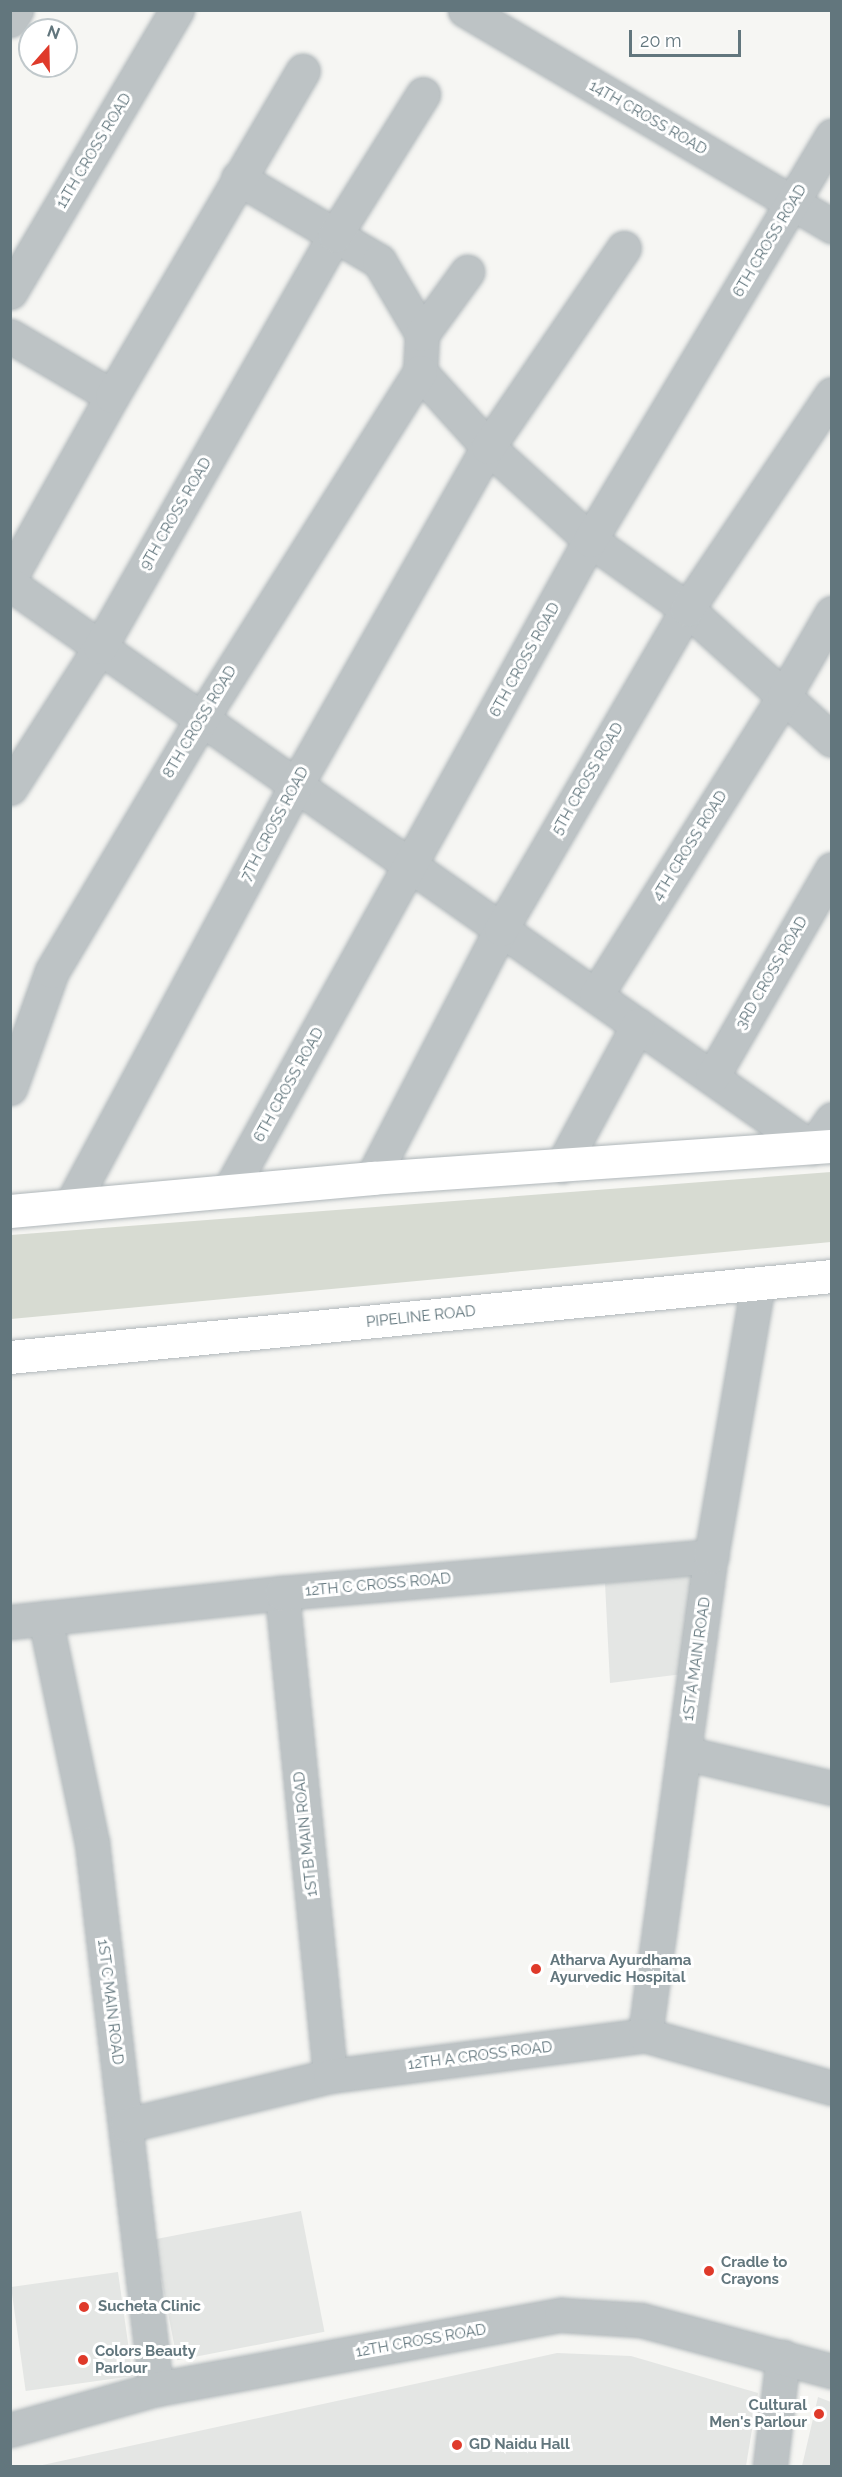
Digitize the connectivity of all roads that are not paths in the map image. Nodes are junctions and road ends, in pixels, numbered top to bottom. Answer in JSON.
{"nodes":[{"id":1,"x":16,"y":10,"type":"edge"},
{"id":2,"x":177,"y":10,"type":"edge"},
{"id":3,"x":465,"y":10,"type":"edge"},
{"id":4,"x":10,"y":20,"type":"edge"},
{"id":5,"x":303,"y":71,"type":"dead end"},
{"id":6,"x":423,"y":94,"type":"dead end"},
{"id":7,"x":831,"y":136,"type":"edge"},
{"id":8,"x":238,"y":177,"type":"junction"},
{"id":9,"x":793,"y":203,"type":"junction"},
{"id":10,"x":831,"y":225,"type":"edge"},
{"id":11,"x":335,"y":235,"type":"junction"},
{"id":12,"x":624,"y":248,"type":"dead end"},
{"id":13,"x":466,"y":272,"type":"dead end"},
{"id":14,"x":10,"y":292,"type":"edge"},
{"id":15,"x":422,"y":334,"type":"junction"},
{"id":16,"x":10,"y":336,"type":"edge"},
{"id":17,"x":420,"y":372,"type":"junction"},
{"id":18,"x":831,"y":394,"type":"edge"},
{"id":19,"x":112,"y":396,"type":"junction"},
{"id":20,"x":488,"y":447,"type":"junction"},
{"id":21,"x":590,"y":540,"type":"junction"},
{"id":22,"x":10,"y":578,"type":"edge"},
{"id":23,"x":10,"y":584,"type":"edge"},
{"id":24,"x":687,"y":609,"type":"junction"},
{"id":25,"x":831,"y":613,"type":"edge"},
{"id":26,"x":100,"y":646,"type":"junction"},
{"id":27,"x":784,"y":696,"type":"junction"},
{"id":28,"x":202,"y":718,"type":"junction"},
{"id":29,"x":831,"y":740,"type":"edge"},
{"id":30,"x":296,"y":785,"type":"junction"},
{"id":31,"x":10,"y":788,"type":"edge"},
{"id":32,"x":831,"y":869,"type":"edge"},
{"id":33,"x":501,"y":929,"type":"junction"},
{"id":34,"x":596,"y":996,"type":"junction"},
{"id":35,"x":638,"y":1025,"type":"junction"},
{"id":36,"x":712,"y":1077,"type":"junction"},
{"id":37,"x":10,"y":1088,"type":"edge"},
{"id":38,"x":831,"y":1119,"type":"edge"},
{"id":39,"x":822,"y":1147,"type":"edge"},
{"id":40,"x":562,"y":1166,"type":"junction"},
{"id":41,"x":372,"y":1178,"type":"junction"},
{"id":42,"x":229,"y":1191,"type":"junction"},
{"id":43,"x":71,"y":1205,"type":"junction"},
{"id":44,"x":10,"y":1210,"type":"edge"},
{"id":45,"x":831,"y":1276,"type":"edge"},
{"id":46,"x":758,"y":1284,"type":"junction"},
{"id":47,"x":10,"y":1357,"type":"edge"},
{"id":48,"x":711,"y":1556,"type":"junction"},
{"id":49,"x":282,"y":1593,"type":"junction"},
{"id":50,"x":45,"y":1618,"type":"junction"},
{"id":51,"x":10,"y":1622,"type":"edge"},
{"id":52,"x":685,"y":1754,"type":"junction"},
{"id":53,"x":831,"y":1788,"type":"edge"},
{"id":54,"x":645,"y":2035,"type":"junction"},
{"id":55,"x":330,"y":2076,"type":"junction"},
{"id":56,"x":831,"y":2088,"type":"edge"},
{"id":57,"x":127,"y":2125,"type":"junction"},
{"id":58,"x":783,"y":2357,"type":"junction"},
{"id":59,"x":831,"y":2372,"type":"edge"},
{"id":60,"x":156,"y":2389,"type":"junction"},
{"id":61,"x":10,"y":2430,"type":"edge"},
{"id":62,"x":770,"y":2466,"type":"edge"}],
"edges":[{"from":1,"to":4,"type":"street"},
{"from":2,"to":14,"type":"street","name":"11TH CROSS ROAD"},
{"from":3,"to":9,"type":"street","name":"14TH CROSS ROAD"},
{"from":5,"to":8,"type":"street"},
{"from":6,"to":11,"type":"street","name":"9TH CROSS ROAD"},
{"from":7,"to":9,"type":"street","name":"6TH CROSS ROAD"},
{"from":8,"to":11,"type":"street"},
{"from":8,"to":19,"type":"street"},
{"from":9,"to":10,"type":"street","name":"14TH CROSS ROAD"},
{"from":9,"to":21,"type":"street","name":"6TH CROSS ROAD"},
{"from":11,"to":15,"type":"street"},
{"from":11,"to":26,"type":"street","name":"9TH CROSS ROAD"},
{"from":12,"to":20,"type":"street","name":"7TH CROSS ROAD"},
{"from":13,"to":15,"type":"street"},
{"from":15,"to":17,"type":"street"},
{"from":16,"to":19,"type":"street"},
{"from":17,"to":20,"type":"street"},
{"from":17,"to":28,"type":"street","name":"8TH CROSS ROAD"},
{"from":18,"to":24,"type":"street","name":"5TH CROSS ROAD"},
{"from":19,"to":22,"type":"street"},
{"from":20,"to":21,"type":"street"},
{"from":20,"to":30,"type":"street","name":"7TH CROSS ROAD"},
{"from":21,"to":24,"type":"street"},
{"from":21,"to":42,"type":"street","name":"6TH CROSS ROAD"},
{"from":23,"to":26,"type":"street"},
{"from":24,"to":27,"type":"street"},
{"from":24,"to":33,"type":"street","name":"5TH CROSS ROAD"},
{"from":25,"to":27,"type":"street","name":"4TH CROSS ROAD"},
{"from":26,"to":28,"type":"street"},
{"from":26,"to":31,"type":"street","name":"9TH CROSS ROAD"},
{"from":27,"to":29,"type":"street"},
{"from":27,"to":34,"type":"street","name":"4TH CROSS ROAD"},
{"from":28,"to":30,"type":"street"},
{"from":28,"to":37,"type":"street","name":"8TH CROSS ROAD"},
{"from":30,"to":33,"type":"street"},
{"from":30,"to":43,"type":"street","name":"7TH CROSS ROAD"},
{"from":32,"to":36,"type":"street","name":"3RD CROSS ROAD"},
{"from":33,"to":34,"type":"street"},
{"from":33,"to":41,"type":"street","name":"5TH CROSS ROAD"},
{"from":34,"to":35,"type":"street"},
{"from":35,"to":36,"type":"street"},
{"from":35,"to":40,"type":"street"},
{"from":36,"to":39,"type":"street"},
{"from":38,"to":39,"type":"street"},
{"from":39,"to":40,"type":"main road"},
{"from":40,"to":41,"type":"main road"},
{"from":41,"to":42,"type":"main road"},
{"from":42,"to":43,"type":"main road"},
{"from":43,"to":44,"type":"main road"},
{"from":45,"to":46,"type":"main road","name":"PIPELINE ROAD"},
{"from":46,"to":47,"type":"main road","name":"PIPELINE ROAD"},
{"from":46,"to":48,"type":"street","name":"1ST A MAIN ROAD"},
{"from":48,"to":49,"type":"street","name":"12TH C CROSS ROAD"},
{"from":48,"to":52,"type":"street","name":"1ST A MAIN ROAD"},
{"from":49,"to":50,"type":"street","name":"12TH C CROSS ROAD"},
{"from":49,"to":55,"type":"street","name":"1ST B MAIN ROAD"},
{"from":50,"to":51,"type":"street","name":"12TH C CROSS ROAD"},
{"from":50,"to":57,"type":"street","name":"1ST C MAIN ROAD"},
{"from":52,"to":53,"type":"street"},
{"from":52,"to":54,"type":"street","name":"1ST A MAIN ROAD"},
{"from":54,"to":55,"type":"street","name":"12TH A CROSS ROAD"},
{"from":54,"to":56,"type":"street","name":"12TH A CROSS ROAD"},
{"from":55,"to":57,"type":"street","name":"12TH A CROSS ROAD"},
{"from":57,"to":60,"type":"street","name":"1ST C MAIN ROAD"},
{"from":58,"to":59,"type":"street","name":"12TH CROSS ROAD"},
{"from":58,"to":60,"type":"street","name":"12TH CROSS ROAD"},
{"from":58,"to":62,"type":"street"},
{"from":60,"to":61,"type":"street","name":"12TH CROSS ROAD"}]}
